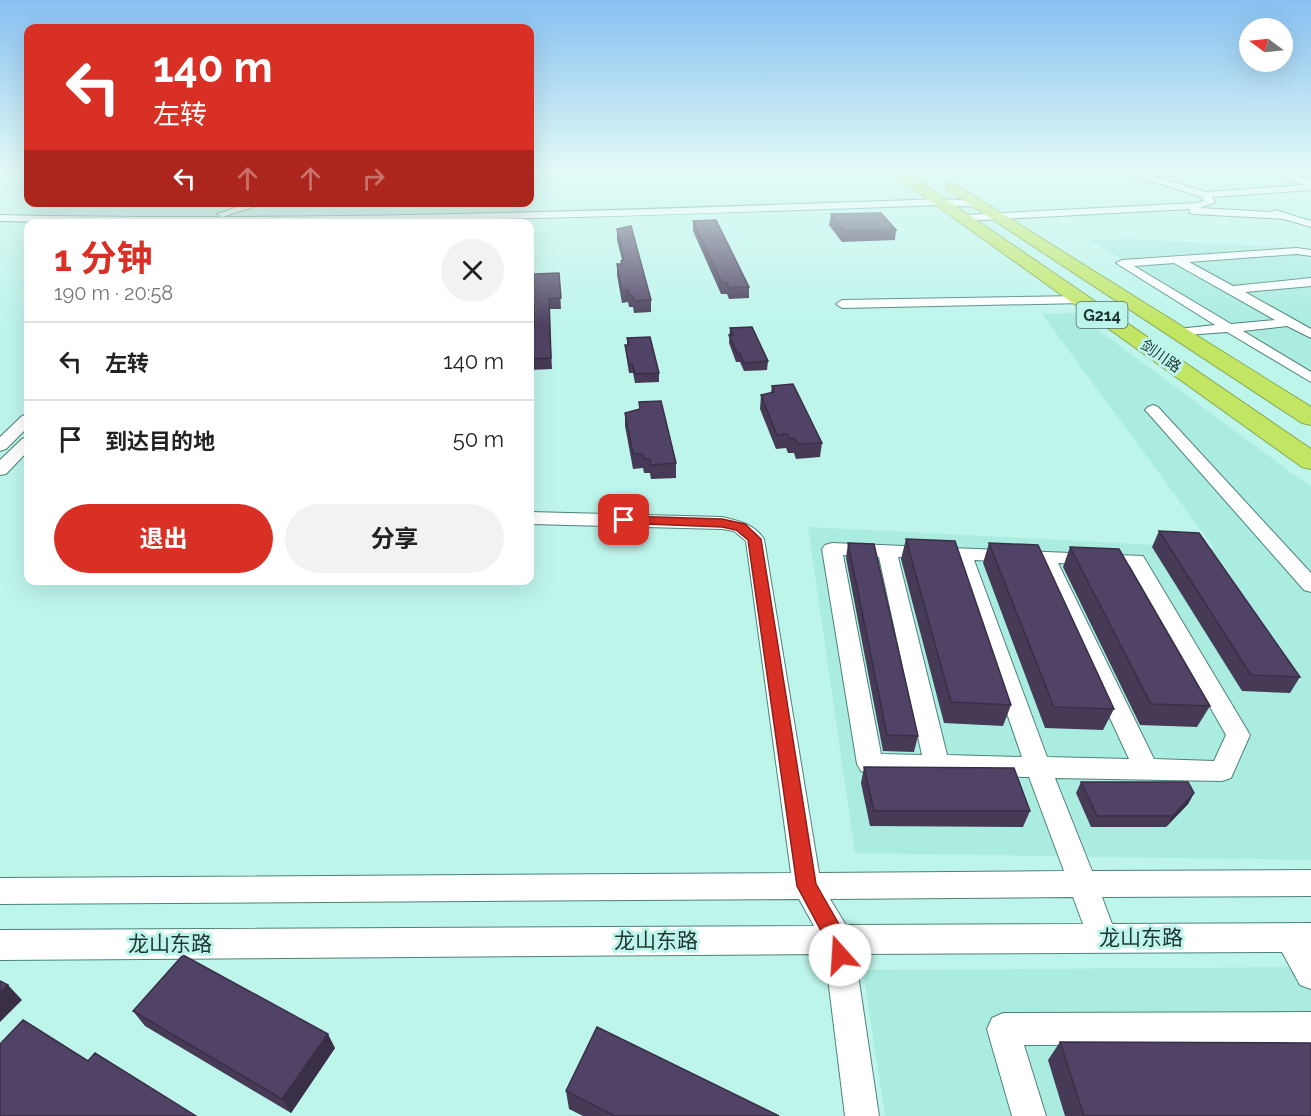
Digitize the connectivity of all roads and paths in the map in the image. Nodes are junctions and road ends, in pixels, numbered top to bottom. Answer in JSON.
{"nodes":[{"id":1,"x":612,"y":222,"type":"edge"},
{"id":2,"x":969,"y":222,"type":"edge"},
{"id":3,"x":1006,"y":222,"type":"edge"},
{"id":4,"x":534,"y":225,"type":"edge"},
{"id":5,"x":0,"y":228,"type":"edge"},
{"id":6,"x":24,"y":229,"type":"edge"},
{"id":7,"x":1311,"y":253,"type":"edge"},
{"id":8,"x":1176,"y":259,"type":"junction"},
{"id":9,"x":1311,"y":282,"type":"edge"},
{"id":10,"x":1232,"y":290,"type":"junction"},
{"id":11,"x":1080,"y":300,"type":"junction"},
{"id":12,"x":842,"y":304,"type":"dead end"},
{"id":13,"x":1311,"y":320,"type":"edge"},
{"id":14,"x":1290,"y":322,"type":"junction"},
{"id":15,"x":1229,"y":328,"type":"junction"},
{"id":16,"x":1178,"y":333,"type":"junction"},
{"id":17,"x":1311,"y":334,"type":"edge"},
{"id":18,"x":1311,"y":378,"type":"edge"},
{"id":19,"x":1153,"y":410,"type":"dead end"},
{"id":20,"x":1311,"y":418,"type":"edge"},
{"id":21,"x":24,"y":423,"type":"edge"},
{"id":22,"x":0,"y":446,"type":"edge"},
{"id":23,"x":24,"y":446,"type":"edge"},
{"id":24,"x":1311,"y":460,"type":"edge"},
{"id":25,"x":0,"y":470,"type":"edge"},
{"id":26,"x":534,"y":518,"type":"edge"},
{"id":27,"x":886,"y":551,"type":"junction"},
{"id":28,"x":962,"y":554,"type":"junction"},
{"id":29,"x":1045,"y":557,"type":"junction"},
{"id":30,"x":1311,"y":585,"type":"edge"},
{"id":31,"x":938,"y":765,"type":"junction"},
{"id":32,"x":1038,"y":768,"type":"junction"},
{"id":33,"x":1147,"y":771,"type":"junction"},
{"id":34,"x":1311,"y":883,"type":"edge"},
{"id":35,"x":1082,"y":884,"type":"junction"},
{"id":36,"x":807,"y":886,"type":"junction"},
{"id":37,"x":0,"y":891,"type":"edge"},
{"id":38,"x":1300,"y":937,"type":"edge"},
{"id":39,"x":1103,"y":938,"type":"junction"},
{"id":40,"x":838,"y":940,"type":"junction"},
{"id":41,"x":0,"y":945,"type":"edge"},
{"id":42,"x":1311,"y":974,"type":"edge"},
{"id":43,"x":1311,"y":1028,"type":"edge"},
{"id":44,"x":862,"y":1116,"type":"edge"},
{"id":45,"x":1029,"y":1116,"type":"edge"}],
"edges":[{"from":1,"to":4,"type":"street"},
{"from":2,"to":11,"type":"highway","name":"剑川路","number":"G214"},
{"from":3,"to":16,"type":"highway","name":"剑川路","number":"G214"},
{"from":5,"to":6,"type":"street"},
{"from":7,"to":8,"type":"street"},
{"from":8,"to":10,"type":"street"},
{"from":8,"to":15,"type":"street"},
{"from":9,"to":10,"type":"street"},
{"from":10,"to":14,"type":"street"},
{"from":11,"to":12,"type":"street"},
{"from":11,"to":24,"type":"highway","name":"剑川路","number":"G214"},
{"from":13,"to":14,"type":"street"},
{"from":14,"to":15,"type":"street"},
{"from":14,"to":17,"type":"street"},
{"from":15,"to":16,"type":"street"},
{"from":15,"to":18,"type":"street"},
{"from":16,"to":20,"type":"highway","name":"剑川路","number":"G214"},
{"from":19,"to":30,"type":"street"},
{"from":21,"to":22,"type":"street"},
{"from":23,"to":25,"type":"street"},
{"from":26,"to":36,"type":"street"},
{"from":27,"to":28,"type":"street"},
{"from":27,"to":31,"type":"street"},
{"from":27,"to":31,"type":"street"},
{"from":28,"to":29,"type":"street"},
{"from":28,"to":32,"type":"street"},
{"from":29,"to":33,"type":"street"},
{"from":29,"to":33,"type":"street"},
{"from":31,"to":32,"type":"street"},
{"from":32,"to":33,"type":"street"},
{"from":32,"to":35,"type":"street"},
{"from":34,"to":35,"type":"street"},
{"from":35,"to":36,"type":"street"},
{"from":35,"to":39,"type":"street"},
{"from":36,"to":37,"type":"street"},
{"from":36,"to":40,"type":"street"},
{"from":38,"to":39,"type":"street","name":"龙山东路"},
{"from":38,"to":42,"type":"street"},
{"from":39,"to":40,"type":"street","name":"龙山东路"},
{"from":40,"to":41,"type":"street","name":"龙山东路"},
{"from":40,"to":44,"type":"street"},
{"from":43,"to":45,"type":"street"}]}
